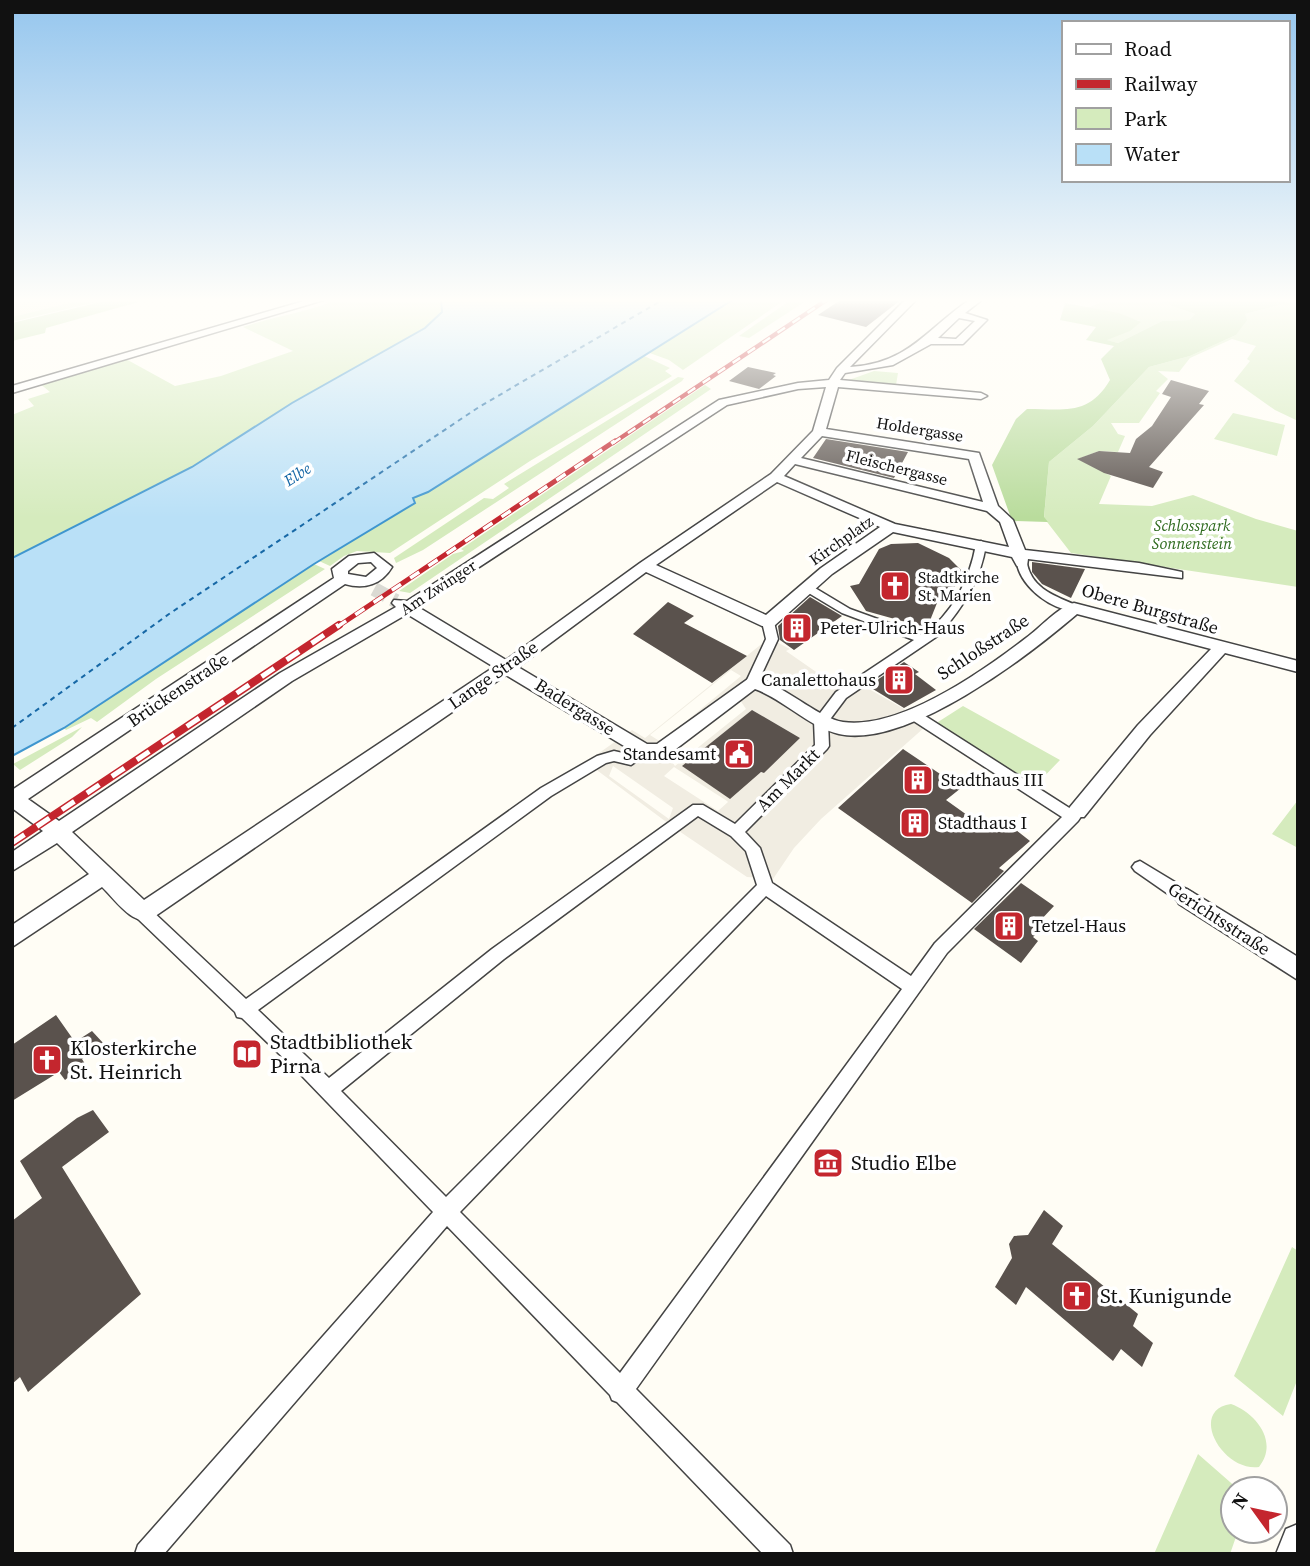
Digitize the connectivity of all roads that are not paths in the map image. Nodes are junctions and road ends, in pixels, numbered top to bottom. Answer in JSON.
{"nodes":[{"id":1,"x":73,"y":372,"type":"edge"},
{"id":2,"x":840,"y":372,"type":"edge"},
{"id":3,"x":833,"y":383,"type":"junction"},
{"id":4,"x":12,"y":390,"type":"edge"},
{"id":5,"x":981,"y":396,"type":"dead end"},
{"id":6,"x":819,"y":432,"type":"junction"},
{"id":7,"x":794,"y":460,"type":"junction"},
{"id":8,"x":776,"y":477,"type":"junction"},
{"id":9,"x":992,"y":508,"type":"junction"},
{"id":10,"x":891,"y":527,"type":"junction"},
{"id":11,"x":981,"y":544,"type":"junction"},
{"id":12,"x":1021,"y":559,"type":"junction"},
{"id":13,"x":645,"y":566,"type":"junction"},
{"id":14,"x":1177,"y":575,"type":"dead end"},
{"id":15,"x":806,"y":587,"type":"junction"},
{"id":16,"x":374,"y":589,"type":"tunnel mouth"},
{"id":17,"x":402,"y":604,"type":"junction"},
{"id":18,"x":1074,"y":608,"type":"junction"},
{"id":19,"x":768,"y":622,"type":"junction"},
{"id":20,"x":922,"y":639,"type":"junction"},
{"id":21,"x":1219,"y":649,"type":"junction"},
{"id":22,"x":508,"y":666,"type":"junction"},
{"id":23,"x":1298,"y":667,"type":"edge"},
{"id":24,"x":752,"y":682,"type":"junction"},
{"id":25,"x":913,"y":716,"type":"junction"},
{"id":26,"x":821,"y":721,"type":"junction"},
{"id":27,"x":638,"y":755,"type":"junction"},
{"id":28,"x":13,"y":799,"type":"edge"},
{"id":29,"x":1075,"y":814,"type":"junction"},
{"id":30,"x":59,"y":832,"type":"junction"},
{"id":31,"x":736,"y":832,"type":"junction"},
{"id":32,"x":12,"y":863,"type":"edge"},
{"id":33,"x":1140,"y":867,"type":"dead end"},
{"id":34,"x":103,"y":875,"type":"junction"},
{"id":35,"x":765,"y":887,"type":"junction"},
{"id":36,"x":1187,"y":898,"type":"joint"},
{"id":37,"x":143,"y":913,"type":"junction"},
{"id":38,"x":12,"y":937,"type":"edge"},
{"id":39,"x":1298,"y":970,"type":"edge"},
{"id":40,"x":913,"y":986,"type":"junction"},
{"id":41,"x":243,"y":1011,"type":"junction"},
{"id":42,"x":328,"y":1090,"type":"junction"},
{"id":43,"x":446,"y":1212,"type":"junction"},
{"id":44,"x":620,"y":1392,"type":"junction"},
{"id":45,"x":1298,"y":1541,"type":"edge"},
{"id":46,"x":146,"y":1554,"type":"edge"},
{"id":47,"x":781,"y":1554,"type":"edge"},
{"id":48,"x":1293,"y":1554,"type":"edge"}],
"edges":[{"from":1,"to":4,"type":"street"},
{"from":2,"to":3,"type":"street","name":"Lange Straße"},
{"from":3,"to":5,"type":"street","name":"Am Zwinger"},
{"from":3,"to":6,"type":"street","name":"Lange Straße"},
{"from":3,"to":17,"type":"street","name":"Am Zwinger"},
{"from":6,"to":7,"type":"street","name":"Lange Straße"},
{"from":6,"to":9,"type":"street","name":"Holdergasse"},
{"from":7,"to":8,"type":"street","name":"Lange Straße"},
{"from":7,"to":9,"type":"street","name":"Fleischergasse"},
{"from":8,"to":10,"type":"street"},
{"from":8,"to":13,"type":"street","name":"Lange Straße"},
{"from":9,"to":12,"type":"street"},
{"from":10,"to":11,"type":"street","name":"Kirchplatz"},
{"from":10,"to":15,"type":"street","name":"Kirchplatz"},
{"from":11,"to":12,"type":"street","name":"Kirchplatz"},
{"from":11,"to":20,"type":"street"},
{"from":12,"to":14,"type":"street"},
{"from":12,"to":18,"type":"street","name":"Obere Burgstraße"},
{"from":13,"to":19,"type":"street"},
{"from":13,"to":22,"type":"street","name":"Lange Straße"},
{"from":15,"to":19,"type":"street","name":"Kirchplatz"},
{"from":15,"to":20,"type":"street","name":"Kirchplatz"},
{"from":16,"to":28,"type":"street","name":"Brückenstraße"},
{"from":17,"to":22,"type":"street","name":"Badergasse"},
{"from":17,"to":30,"type":"street","name":"Am Zwinger"},
{"from":18,"to":21,"type":"street","name":"Obere Burgstraße"},
{"from":18,"to":25,"type":"street","name":"Schloßstraße"},
{"from":19,"to":24,"type":"street"},
{"from":20,"to":26,"type":"street","name":"Am Markt"},
{"from":21,"to":23,"type":"street","name":"Obere Burgstraße"},
{"from":21,"to":29,"type":"street"},
{"from":22,"to":27,"type":"street","name":"Badergasse"},
{"from":22,"to":37,"type":"street","name":"Lange Straße"},
{"from":24,"to":26,"type":"street","name":"Am Markt"},
{"from":24,"to":27,"type":"street"},
{"from":25,"to":26,"type":"street","name":"Am Markt"},
{"from":25,"to":29,"type":"street"},
{"from":26,"to":31,"type":"street","name":"Am Markt"},
{"from":27,"to":41,"type":"street"},
{"from":28,"to":30,"type":"street"},
{"from":29,"to":40,"type":"street"},
{"from":30,"to":32,"type":"street","name":"Am Zwinger"},
{"from":30,"to":34,"type":"street"},
{"from":31,"to":35,"type":"street"},
{"from":31,"to":42,"type":"street"},
{"from":33,"to":36,"type":"street","name":"Gerichtsstraße"},
{"from":34,"to":37,"type":"street"},
{"from":34,"to":38,"type":"street"},
{"from":35,"to":40,"type":"street"},
{"from":35,"to":43,"type":"street"},
{"from":36,"to":39,"type":"street","name":"Gerichtsstraße"},
{"from":37,"to":41,"type":"street"},
{"from":40,"to":44,"type":"street"},
{"from":41,"to":42,"type":"street"},
{"from":42,"to":43,"type":"street"},
{"from":43,"to":44,"type":"street"},
{"from":43,"to":46,"type":"street"},
{"from":44,"to":47,"type":"street"},
{"from":45,"to":48,"type":"street"}]}
